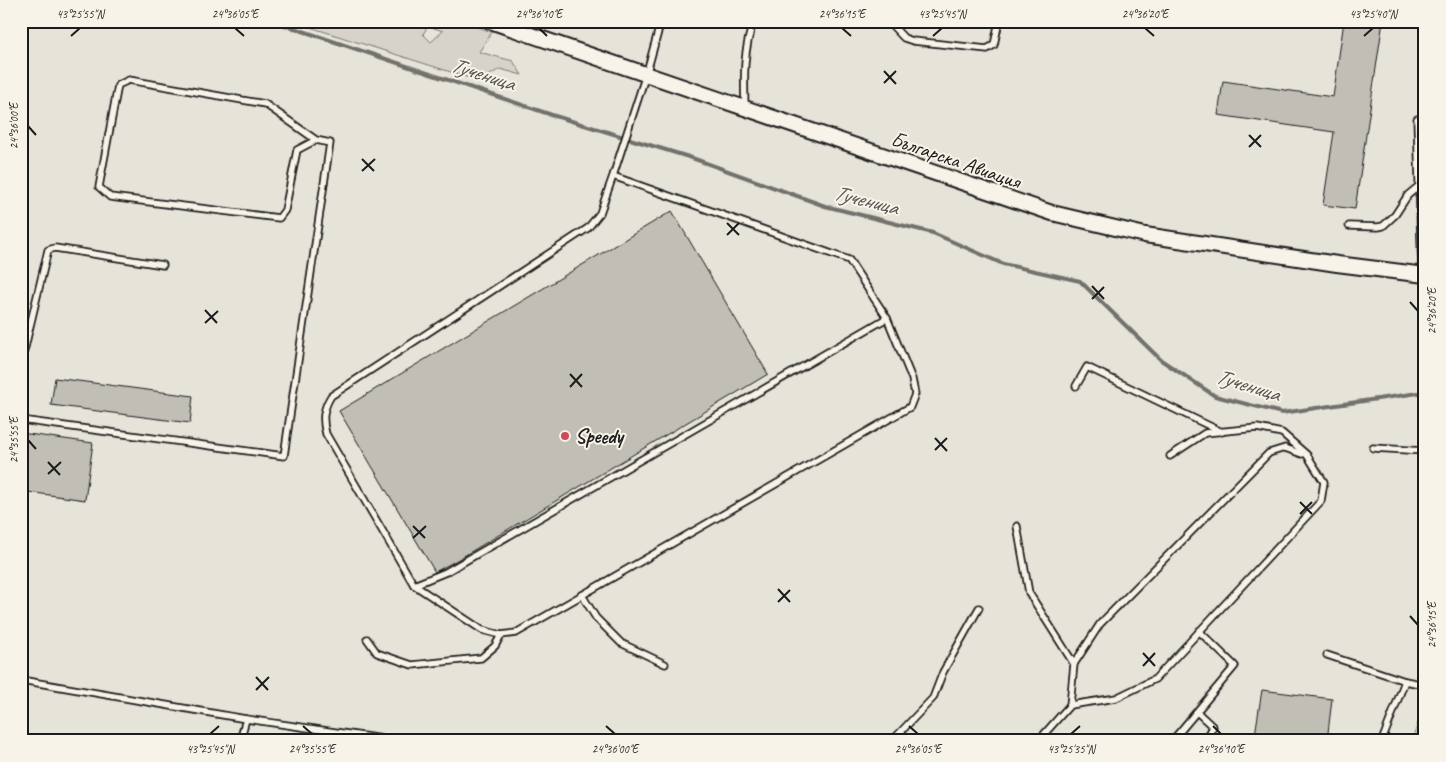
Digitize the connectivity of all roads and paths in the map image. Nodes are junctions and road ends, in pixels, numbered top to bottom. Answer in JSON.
{"nodes":[{"id":1,"x":490,"y":21,"type":"edge"},
{"id":2,"x":661,"y":21,"type":"edge"},
{"id":3,"x":754,"y":21,"type":"edge"},
{"id":4,"x":888,"y":21,"type":"edge"},
{"id":5,"x":999,"y":21,"type":"edge"},
{"id":6,"x":645,"y":75,"type":"junction"},
{"id":7,"x":745,"y":109,"type":"junction"},
{"id":8,"x":1417,"y":119,"type":"dead end"},
{"id":9,"x":316,"y":140,"type":"junction"},
{"id":10,"x":613,"y":176,"type":"junction"},
{"id":11,"x":1419,"y":186,"type":"junction"},
{"id":12,"x":1348,"y":226,"type":"dead end"},
{"id":13,"x":163,"y":265,"type":"dead end"},
{"id":14,"x":1423,"y":275,"type":"edge"},
{"id":15,"x":887,"y":318,"type":"junction"},
{"id":16,"x":21,"y":364,"type":"edge"},
{"id":17,"x":1076,"y":386,"type":"dead end"},
{"id":18,"x":21,"y":420,"type":"edge"},
{"id":19,"x":1222,"y":432,"type":"junction"},
{"id":20,"x":1373,"y":448,"type":"dead end"},
{"id":21,"x":1425,"y":451,"type":"edge"},
{"id":22,"x":1307,"y":455,"type":"junction"},
{"id":23,"x":1170,"y":456,"type":"dead end"},
{"id":24,"x":1017,"y":526,"type":"dead end"},
{"id":25,"x":414,"y":585,"type":"junction"},
{"id":26,"x":582,"y":595,"type":"junction"},
{"id":27,"x":979,"y":608,"type":"dead end"},
{"id":28,"x":1199,"y":631,"type":"junction"},
{"id":29,"x":501,"y":636,"type":"junction"},
{"id":30,"x":367,"y":639,"type":"dead end"},
{"id":31,"x":1327,"y":655,"type":"dead end"},
{"id":32,"x":665,"y":664,"type":"dead end"},
{"id":33,"x":1074,"y":664,"type":"junction"},
{"id":34,"x":21,"y":680,"type":"edge"},
{"id":35,"x":1405,"y":681,"type":"junction"},
{"id":36,"x":1425,"y":685,"type":"edge"},
{"id":37,"x":1070,"y":705,"type":"junction"},
{"id":38,"x":1197,"y":712,"type":"junction"},
{"id":39,"x":246,"y":719,"type":"junction"},
{"id":40,"x":240,"y":741,"type":"edge"},
{"id":41,"x":397,"y":741,"type":"edge"},
{"id":42,"x":892,"y":741,"type":"edge"},
{"id":43,"x":1038,"y":741,"type":"edge"},
{"id":44,"x":1172,"y":741,"type":"edge"},
{"id":45,"x":1205,"y":741,"type":"edge"},
{"id":46,"x":1382,"y":741,"type":"edge"}],
"edges":[{"from":1,"to":6,"type":"street","name":"Българска Авиация"},
{"from":2,"to":6,"type":"lane"},
{"from":3,"to":7,"type":"lane"},
{"from":4,"to":5,"type":"lane"},
{"from":6,"to":7,"type":"street","name":"Българска Авиация"},
{"from":6,"to":10,"type":"lane"},
{"from":7,"to":14,"type":"street","name":"Българска Авиация"},
{"from":8,"to":11,"type":"lane"},
{"from":9,"to":9,"type":"lane"},
{"from":9,"to":18,"type":"lane"},
{"from":10,"to":15,"type":"lane"},
{"from":10,"to":25,"type":"lane"},
{"from":11,"to":12,"type":"lane"},
{"from":11,"to":14,"type":"lane"},
{"from":13,"to":16,"type":"lane"},
{"from":15,"to":25,"type":"lane"},
{"from":15,"to":26,"type":"lane"},
{"from":17,"to":19,"type":"lane"},
{"from":19,"to":22,"type":"lane"},
{"from":19,"to":23,"type":"lane"},
{"from":20,"to":21,"type":"lane"},
{"from":22,"to":28,"type":"lane"},
{"from":22,"to":33,"type":"lane"},
{"from":24,"to":33,"type":"lane"},
{"from":25,"to":29,"type":"lane"},
{"from":26,"to":29,"type":"lane"},
{"from":26,"to":32,"type":"lane"},
{"from":27,"to":42,"type":"lane"},
{"from":28,"to":37,"type":"lane"},
{"from":28,"to":38,"type":"lane"},
{"from":29,"to":30,"type":"lane"},
{"from":31,"to":35,"type":"lane"},
{"from":33,"to":37,"type":"lane"},
{"from":34,"to":39,"type":"lane"},
{"from":35,"to":36,"type":"lane"},
{"from":35,"to":46,"type":"lane"},
{"from":37,"to":43,"type":"lane"},
{"from":38,"to":44,"type":"lane"},
{"from":38,"to":45,"type":"lane"},
{"from":39,"to":40,"type":"lane"},
{"from":39,"to":41,"type":"lane"}]}
